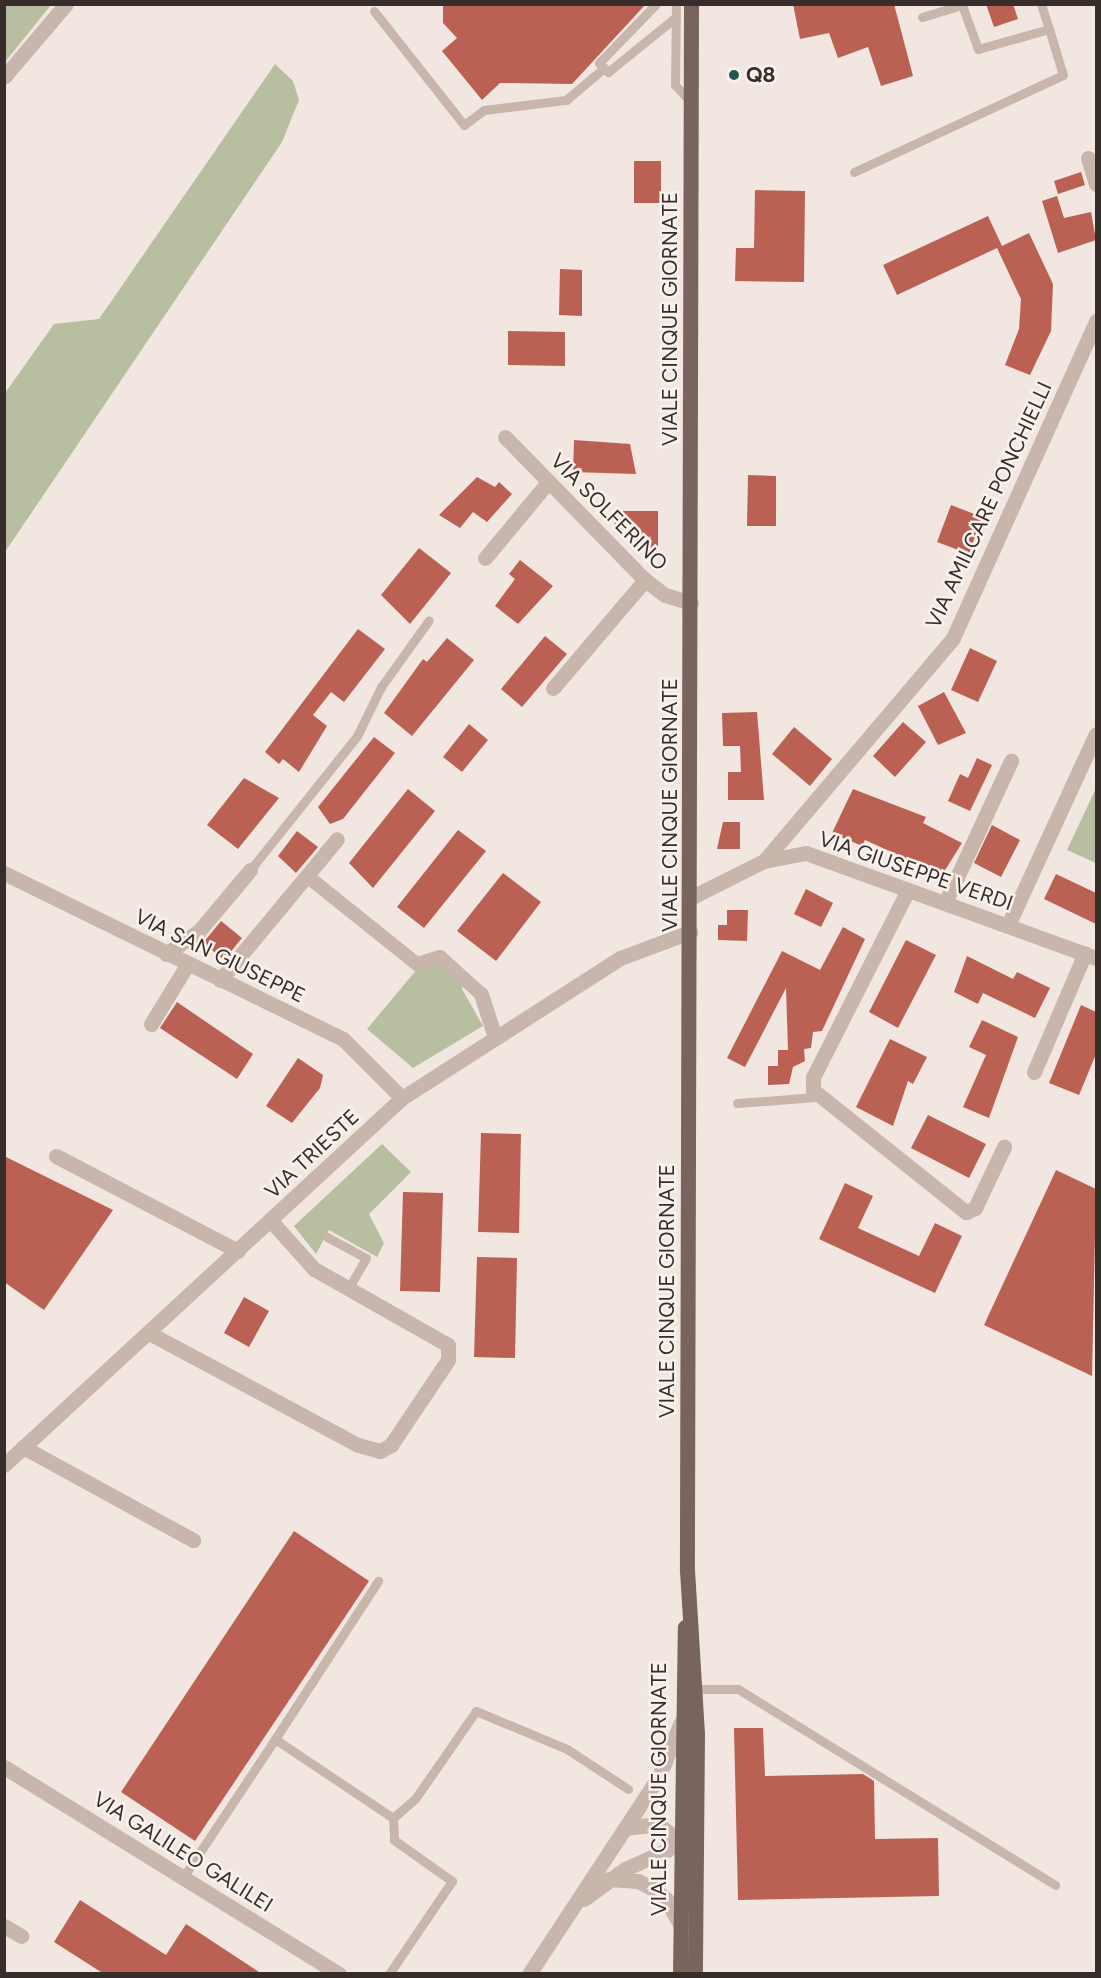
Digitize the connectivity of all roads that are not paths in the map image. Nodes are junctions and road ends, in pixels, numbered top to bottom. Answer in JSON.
{"nodes":[{"id":1,"x":66,"y":4,"type":"edge"},
{"id":2,"x":656,"y":4,"type":"edge"},
{"id":3,"x":676,"y":4,"type":"edge"},
{"id":4,"x":691,"y":4,"type":"edge"},
{"id":5,"x":1041,"y":4,"type":"edge"},
{"id":6,"x":374,"y":11,"type":"dead end"},
{"id":7,"x":676,"y":17,"type":"junction"},
{"id":8,"x":922,"y":17,"type":"dead end"},
{"id":9,"x":1049,"y":29,"type":"junction"},
{"id":10,"x":604,"y":68,"type":"junction"},
{"id":11,"x":4,"y":77,"type":"edge"},
{"id":12,"x":692,"y":102,"type":"junction"},
{"id":13,"x":1088,"y":158,"type":"dead end"},
{"id":14,"x":854,"y":172,"type":"dead end"},
{"id":15,"x":1096,"y":184,"type":"edge"},
{"id":16,"x":1096,"y":321,"type":"edge"},
{"id":17,"x":505,"y":437,"type":"dead end"},
{"id":18,"x":548,"y":482,"type":"junction"},
{"id":19,"x":485,"y":558,"type":"dead end"},
{"id":20,"x":645,"y":580,"type":"junction"},
{"id":21,"x":691,"y":603,"type":"junction"},
{"id":22,"x":429,"y":620,"type":"dead end"},
{"id":23,"x":554,"y":688,"type":"dead end"},
{"id":24,"x":1096,"y":734,"type":"edge"},
{"id":25,"x":1011,"y":761,"type":"dead end"},
{"id":26,"x":337,"y":839,"type":"dead end"},
{"id":27,"x":764,"y":861,"type":"junction"},
{"id":28,"x":250,"y":870,"type":"joint"},
{"id":29,"x":4,"y":873,"type":"edge"},
{"id":30,"x":307,"y":876,"type":"junction"},
{"id":31,"x":908,"y":890,"type":"junction"},
{"id":32,"x":690,"y":898,"type":"junction"},
{"id":33,"x":945,"y":903,"type":"junction"},
{"id":34,"x":1008,"y":925,"type":"junction"},
{"id":35,"x":690,"y":932,"type":"junction"},
{"id":36,"x":166,"y":954,"type":"junction"},
{"id":37,"x":1091,"y":956,"type":"edge"},
{"id":38,"x":188,"y":965,"type":"junction"},
{"id":39,"x":220,"y":980,"type":"junction"},
{"id":40,"x":481,"y":994,"type":"joint"},
{"id":41,"x":151,"y":1024,"type":"dead end"},
{"id":42,"x":495,"y":1037,"type":"junction"},
{"id":43,"x":1034,"y":1071,"type":"dead end"},
{"id":44,"x":816,"y":1097,"type":"junction"},
{"id":45,"x":402,"y":1098,"type":"junction"},
{"id":46,"x":737,"y":1103,"type":"dead end"},
{"id":47,"x":1004,"y":1147,"type":"dead end"},
{"id":48,"x":56,"y":1156,"type":"dead end"},
{"id":49,"x":271,"y":1221,"type":"junction"},
{"id":50,"x":327,"y":1237,"type":"dead end"},
{"id":51,"x":238,"y":1251,"type":"junction"},
{"id":52,"x":350,"y":1288,"type":"junction"},
{"id":53,"x":149,"y":1333,"type":"junction"},
{"id":54,"x":23,"y":1447,"type":"junction"},
{"id":55,"x":4,"y":1465,"type":"edge"},
{"id":56,"x":193,"y":1540,"type":"dead end"},
{"id":57,"x":378,"y":1581,"type":"dead end"},
{"id":58,"x":688,"y":1606,"type":"junction"},
{"id":59,"x":694,"y":1689,"type":"junction"},
{"id":60,"x":681,"y":1722,"type":"junction"},
{"id":61,"x":697,"y":1734,"type":"junction"},
{"id":62,"x":275,"y":1739,"type":"junction"},
{"id":63,"x":4,"y":1767,"type":"edge"},
{"id":64,"x":628,"y":1789,"type":"dead end"},
{"id":65,"x":393,"y":1818,"type":"junction"},
{"id":66,"x":625,"y":1828,"type":"junction"},
{"id":67,"x":680,"y":1840,"type":"junction"},
{"id":68,"x":184,"y":1876,"type":"junction"},
{"id":69,"x":609,"y":1879,"type":"junction"},
{"id":70,"x":1055,"y":1885,"type":"dead end"},
{"id":71,"x":565,"y":1918,"type":"junction"},
{"id":72,"x":680,"y":1923,"type":"junction"},
{"id":73,"x":4,"y":1926,"type":"edge"},
{"id":74,"x":21,"y":1936,"type":"dead end"},
{"id":75,"x":339,"y":1974,"type":"edge"},
{"id":76,"x":389,"y":1974,"type":"edge"},
{"id":77,"x":529,"y":1974,"type":"edge"},
{"id":78,"x":680,"y":1974,"type":"edge"},
{"id":79,"x":690,"y":1974,"type":"edge"},
{"id":80,"x":695,"y":1974,"type":"edge"}],
"edges":[{"from":1,"to":11,"type":"street"},
{"from":2,"to":10,"type":"lane"},
{"from":3,"to":7,"type":"lane"},
{"from":4,"to":12,"type":"main road","name":"VIALE CINQUE GIORNATE"},
{"from":5,"to":9,"type":"lane"},
{"from":6,"to":10,"type":"lane"},
{"from":7,"to":10,"type":"lane"},
{"from":7,"to":12,"type":"lane"},
{"from":8,"to":9,"type":"lane"},
{"from":9,"to":14,"type":"lane"},
{"from":12,"to":21,"type":"main road","name":"VIALE CINQUE GIORNATE"},
{"from":13,"to":15,"type":"street"},
{"from":16,"to":27,"type":"street","name":"VIA AMILCARE PONCHIELLI"},
{"from":17,"to":18,"type":"street","name":"VIA SOLFERINO"},
{"from":18,"to":19,"type":"street"},
{"from":18,"to":20,"type":"street","name":"VIA SOLFERINO"},
{"from":20,"to":21,"type":"street","name":"VIA SOLFERINO"},
{"from":20,"to":23,"type":"street"},
{"from":21,"to":32,"type":"main road","name":"VIALE CINQUE GIORNATE"},
{"from":22,"to":28,"type":"lane"},
{"from":24,"to":34,"type":"street"},
{"from":25,"to":33,"type":"street"},
{"from":26,"to":30,"type":"street"},
{"from":27,"to":31,"type":"street","name":"VIA GIUSEPPE VERDI"},
{"from":27,"to":32,"type":"street","name":"VIA GIUSEPPE VERDI"},
{"from":28,"to":36,"type":"street"},
{"from":29,"to":36,"type":"street","name":"VIA SAN GIUSEPPE"},
{"from":30,"to":39,"type":"street"},
{"from":30,"to":40,"type":"street"},
{"from":31,"to":33,"type":"street","name":"VIA GIUSEPPE VERDI"},
{"from":31,"to":44,"type":"street"},
{"from":32,"to":35,"type":"main road","name":"VIALE CINQUE GIORNATE"},
{"from":33,"to":34,"type":"street","name":"VIA GIUSEPPE VERDI"},
{"from":34,"to":37,"type":"street","name":"VIA GIUSEPPE VERDI"},
{"from":35,"to":42,"type":"street","name":"VIA TRIESTE"},
{"from":35,"to":58,"type":"main road","name":"VIALE CINQUE GIORNATE"},
{"from":36,"to":38,"type":"street","name":"VIA SAN GIUSEPPE"},
{"from":37,"to":43,"type":"street"},
{"from":38,"to":39,"type":"street","name":"VIA SAN GIUSEPPE"},
{"from":38,"to":41,"type":"street"},
{"from":39,"to":45,"type":"street","name":"VIA SAN GIUSEPPE"},
{"from":40,"to":42,"type":"street"},
{"from":42,"to":45,"type":"street","name":"VIA TRIESTE"},
{"from":44,"to":46,"type":"lane"},
{"from":44,"to":47,"type":"street"},
{"from":45,"to":49,"type":"street","name":"VIA TRIESTE"},
{"from":48,"to":51,"type":"street"},
{"from":49,"to":51,"type":"street","name":"VIA TRIESTE"},
{"from":49,"to":52,"type":"street"},
{"from":50,"to":52,"type":"lane"},
{"from":51,"to":53,"type":"street","name":"VIA TRIESTE"},
{"from":52,"to":53,"type":"street"},
{"from":53,"to":54,"type":"street","name":"VIA TRIESTE"},
{"from":54,"to":55,"type":"street","name":"VIA TRIESTE"},
{"from":54,"to":56,"type":"street"},
{"from":57,"to":62,"type":"lane"},
{"from":58,"to":59,"type":"main road","name":"VIALE CINQUE GIORNATE"},
{"from":58,"to":60,"type":"main road","name":"VIALE CINQUE GIORNATE"},
{"from":59,"to":61,"type":"main road","name":"VIALE CINQUE GIORNATE"},
{"from":59,"to":70,"type":"lane"},
{"from":60,"to":66,"type":"street"},
{"from":60,"to":67,"type":"main road","name":"VIALE CINQUE GIORNATE"},
{"from":61,"to":67,"type":"street"},
{"from":61,"to":80,"type":"main road","name":"VIALE CINQUE GIORNATE"},
{"from":62,"to":65,"type":"lane"},
{"from":62,"to":68,"type":"lane"},
{"from":63,"to":68,"type":"street","name":"VIA GALILEO GALILEI"},
{"from":64,"to":65,"type":"lane"},
{"from":65,"to":76,"type":"lane"},
{"from":66,"to":67,"type":"street"},
{"from":66,"to":71,"type":"street"},
{"from":67,"to":69,"type":"street"},
{"from":67,"to":72,"type":"main road","name":"VIALE CINQUE GIORNATE"},
{"from":67,"to":79,"type":"street"},
{"from":68,"to":75,"type":"street","name":"VIA GALILEO GALILEI"},
{"from":69,"to":71,"type":"street"},
{"from":69,"to":72,"type":"street"},
{"from":71,"to":77,"type":"street"},
{"from":72,"to":78,"type":"main road","name":"VIALE CINQUE GIORNATE"},
{"from":73,"to":74,"type":"street"}]}
